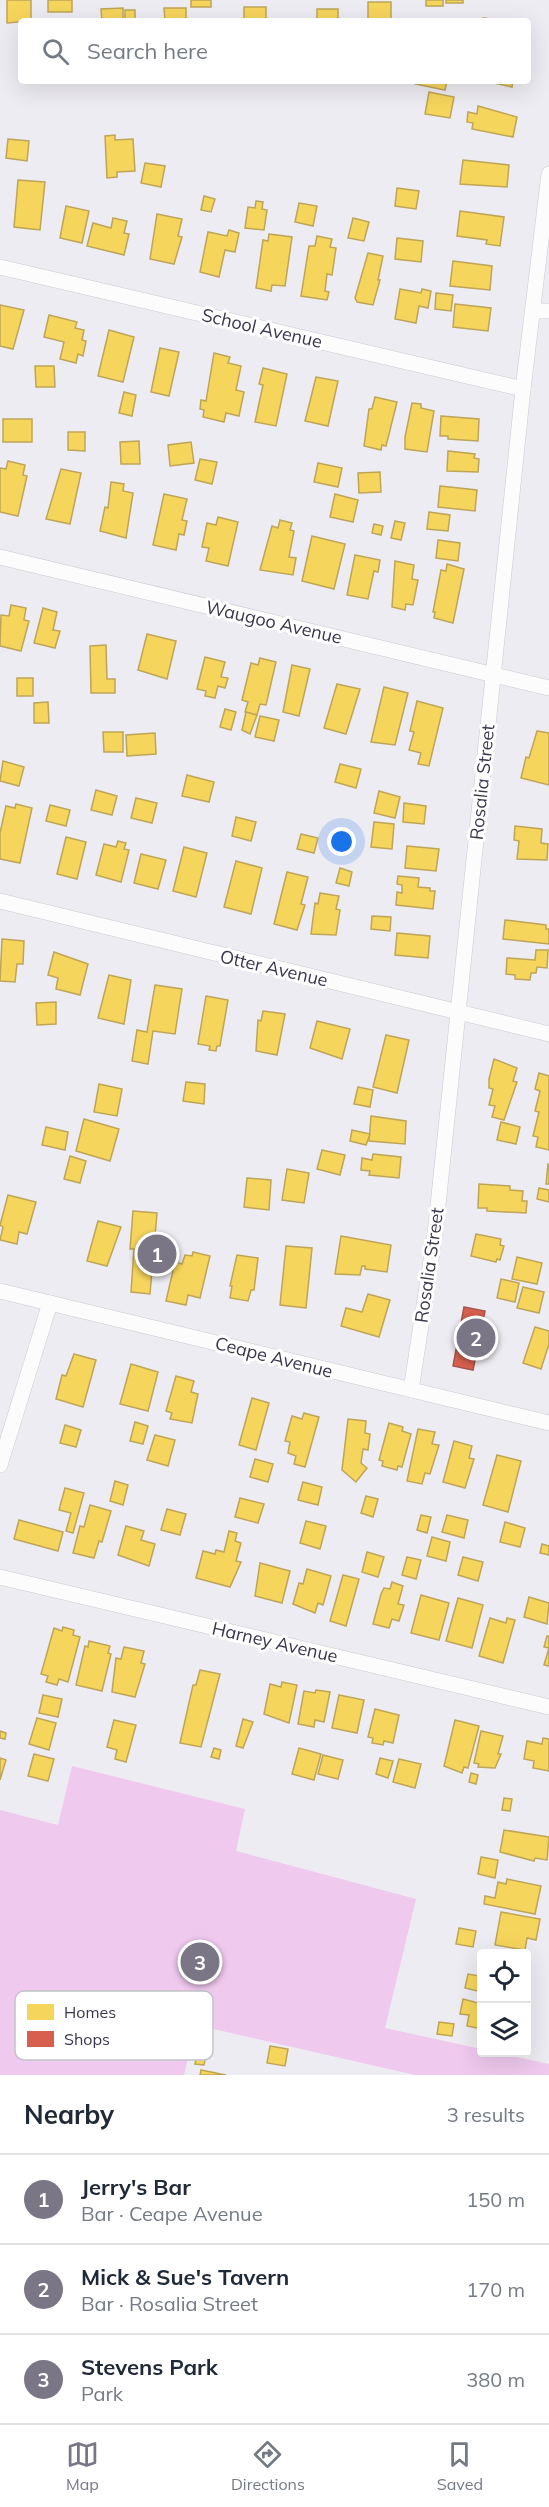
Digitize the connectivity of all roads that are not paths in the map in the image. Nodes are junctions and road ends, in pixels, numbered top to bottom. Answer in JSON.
{"nodes":[{"id":1,"x":549,"y":174,"type":"edge"},
{"id":2,"x":0,"y":267,"type":"edge"},
{"id":3,"x":541,"y":311,"type":"edge"},
{"id":4,"x":523,"y":389,"type":"junction"},
{"id":5,"x":0,"y":557,"type":"edge"},
{"id":6,"x":493,"y":675,"type":"junction"},
{"id":7,"x":549,"y":688,"type":"edge"},
{"id":8,"x":0,"y":902,"type":"edge"},
{"id":9,"x":458,"y":1012,"type":"junction"},
{"id":10,"x":549,"y":1034,"type":"edge"},
{"id":11,"x":0,"y":1291,"type":"edge"},
{"id":12,"x":50,"y":1303,"type":"junction"},
{"id":13,"x":411,"y":1390,"type":"junction"},
{"id":14,"x":549,"y":1422,"type":"edge"},
{"id":15,"x":0,"y":1465,"type":"edge"},
{"id":16,"x":0,"y":1577,"type":"edge"},
{"id":17,"x":549,"y":1707,"type":"edge"}],
"edges":[{"from":1,"to":3,"type":"street","name":"Rosalia Street"},
{"from":2,"to":4,"type":"street","name":"School Avenue"},
{"from":3,"to":4,"type":"street","name":"Rosalia Street"},
{"from":4,"to":6,"type":"street","name":"Rosalia Street"},
{"from":5,"to":6,"type":"street","name":"Waugoo Avenue"},
{"from":6,"to":7,"type":"street","name":"Waugoo Avenue"},
{"from":6,"to":9,"type":"street","name":"Rosalia Street"},
{"from":8,"to":9,"type":"street","name":"Otter Avenue"},
{"from":9,"to":10,"type":"street","name":"Otter Avenue"},
{"from":9,"to":13,"type":"street","name":"Rosalia Street"},
{"from":11,"to":12,"type":"street","name":"Ceape Avenue"},
{"from":12,"to":13,"type":"street","name":"Ceape Avenue"},
{"from":12,"to":15,"type":"street"},
{"from":13,"to":14,"type":"street","name":"Ceape Avenue"},
{"from":16,"to":17,"type":"street","name":"Harney Avenue"}]}
